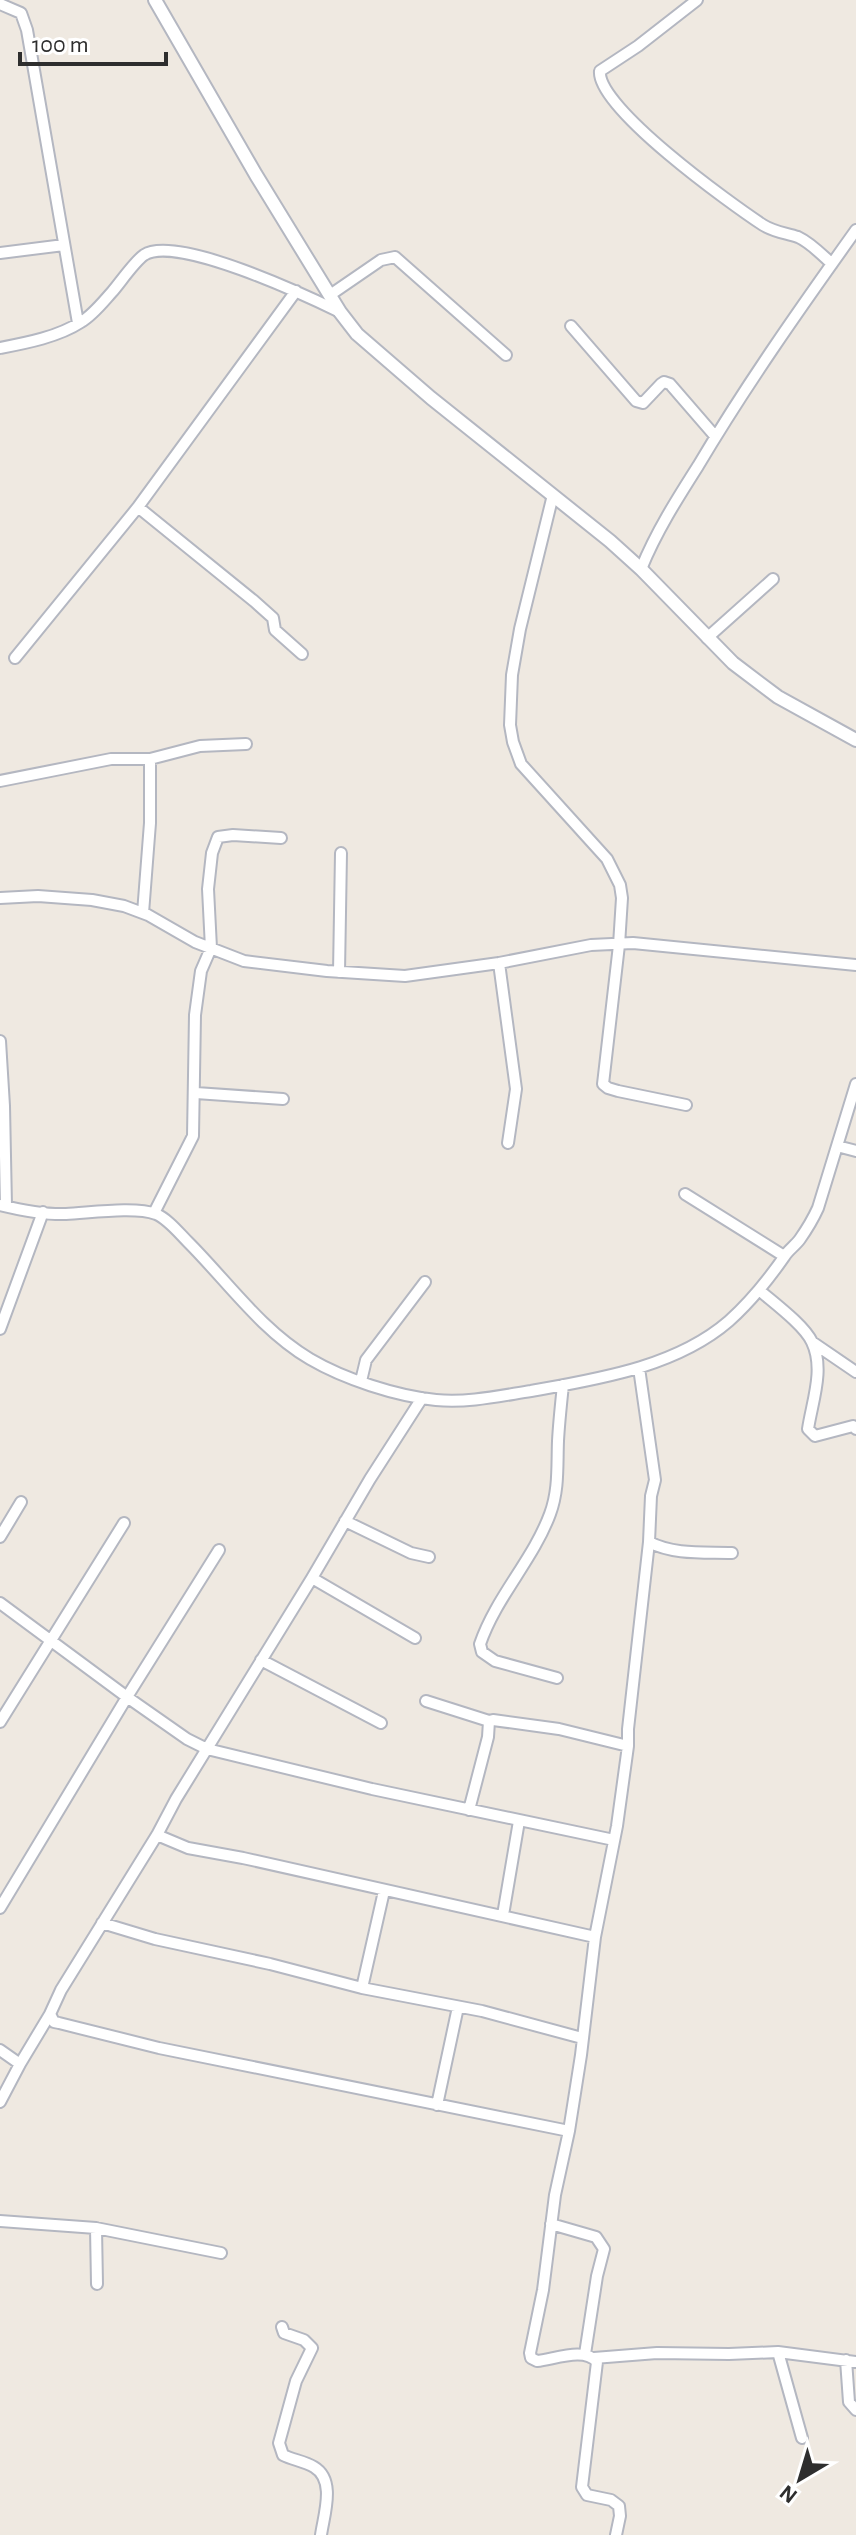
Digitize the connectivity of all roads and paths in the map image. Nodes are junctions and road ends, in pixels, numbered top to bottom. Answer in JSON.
{"nodes":[{"id":1,"x":155,"y":0,"type":"edge"},
{"id":2,"x":697,"y":0,"type":"edge"},
{"id":3,"x":0,"y":4,"type":"edge"},
{"id":4,"x":856,"y":230,"type":"edge"},
{"id":5,"x":64,"y":245,"type":"junction"},
{"id":6,"x":0,"y":253,"type":"edge"},
{"id":7,"x":832,"y":264,"type":"junction"},
{"id":8,"x":296,"y":291,"type":"junction"},
{"id":9,"x":330,"y":295,"type":"junction"},
{"id":10,"x":340,"y":312,"type":"junction"},
{"id":11,"x":78,"y":323,"type":"junction"},
{"id":12,"x":571,"y":326,"type":"dead end"},
{"id":13,"x":0,"y":348,"type":"edge"},
{"id":14,"x":506,"y":355,"type":"dead end"},
{"id":15,"x":715,"y":436,"type":"junction"},
{"id":16,"x":553,"y":495,"type":"junction"},
{"id":17,"x":138,"y":507,"type":"junction"},
{"id":18,"x":641,"y":569,"type":"junction"},
{"id":19,"x":773,"y":579,"type":"dead end"},
{"id":20,"x":707,"y":638,"type":"junction"},
{"id":21,"x":302,"y":654,"type":"dead end"},
{"id":22,"x":15,"y":658,"type":"dead end"},
{"id":23,"x":856,"y":740,"type":"edge"},
{"id":24,"x":246,"y":744,"type":"dead end"},
{"id":25,"x":150,"y":759,"type":"junction"},
{"id":26,"x":0,"y":781,"type":"edge"},
{"id":27,"x":281,"y":838,"type":"dead end"},
{"id":28,"x":341,"y":853,"type":"dead end"},
{"id":29,"x":0,"y":898,"type":"edge"},
{"id":30,"x":143,"y":913,"type":"junction"},
{"id":31,"x":619,"y":945,"type":"junction"},
{"id":32,"x":211,"y":948,"type":"junction"},
{"id":33,"x":499,"y":963,"type":"junction"},
{"id":34,"x":856,"y":965,"type":"edge"},
{"id":35,"x":339,"y":972,"type":"junction"},
{"id":36,"x":0,"y":1041,"type":"edge"},
{"id":37,"x":856,"y":1084,"type":"edge"},
{"id":38,"x":196,"y":1093,"type":"junction"},
{"id":39,"x":283,"y":1099,"type":"dead end"},
{"id":40,"x":686,"y":1105,"type":"dead end"},
{"id":41,"x":508,"y":1143,"type":"dead end"},
{"id":42,"x":837,"y":1146,"type":"junction"},
{"id":43,"x":856,"y":1151,"type":"edge"},
{"id":44,"x":685,"y":1194,"type":"dead end"},
{"id":45,"x":3,"y":1205,"type":"edge"},
{"id":46,"x":43,"y":1212,"type":"junction"},
{"id":47,"x":154,"y":1213,"type":"junction"},
{"id":48,"x":784,"y":1256,"type":"junction"},
{"id":49,"x":425,"y":1282,"type":"dead end"},
{"id":50,"x":759,"y":1290,"type":"junction"},
{"id":51,"x":0,"y":1329,"type":"edge"},
{"id":52,"x":812,"y":1342,"type":"junction"},
{"id":53,"x":639,"y":1368,"type":"junction"},
{"id":54,"x":856,"y":1372,"type":"edge"},
{"id":55,"x":361,"y":1381,"type":"junction"},
{"id":56,"x":563,"y":1385,"type":"junction"},
{"id":57,"x":422,"y":1398,"type":"junction"},
{"id":58,"x":856,"y":1429,"type":"edge"},
{"id":59,"x":21,"y":1502,"type":"dead end"},
{"id":60,"x":345,"y":1521,"type":"junction"},
{"id":61,"x":124,"y":1523,"type":"dead end"},
{"id":62,"x":0,"y":1537,"type":"edge"},
{"id":63,"x":649,"y":1542,"type":"junction"},
{"id":64,"x":219,"y":1550,"type":"dead end"},
{"id":65,"x":732,"y":1553,"type":"dead end"},
{"id":66,"x":429,"y":1557,"type":"dead end"},
{"id":67,"x":312,"y":1578,"type":"junction"},
{"id":68,"x":0,"y":1603,"type":"edge"},
{"id":69,"x":415,"y":1638,"type":"dead end"},
{"id":70,"x":49,"y":1640,"type":"junction"},
{"id":71,"x":261,"y":1660,"type":"junction"},
{"id":72,"x":557,"y":1678,"type":"dead end"},
{"id":73,"x":127,"y":1697,"type":"junction"},
{"id":74,"x":426,"y":1701,"type":"dead end"},
{"id":75,"x":489,"y":1721,"type":"junction"},
{"id":76,"x":0,"y":1722,"type":"edge"},
{"id":77,"x":381,"y":1723,"type":"dead end"},
{"id":78,"x":628,"y":1746,"type":"junction"},
{"id":79,"x":207,"y":1749,"type":"junction"},
{"id":80,"x":469,"y":1810,"type":"junction"},
{"id":81,"x":519,"y":1821,"type":"junction"},
{"id":82,"x":157,"y":1835,"type":"junction"},
{"id":83,"x":614,"y":1840,"type":"junction"},
{"id":84,"x":384,"y":1891,"type":"junction"},
{"id":85,"x":0,"y":1908,"type":"edge"},
{"id":86,"x":503,"y":1915,"type":"junction"},
{"id":87,"x":102,"y":1923,"type":"junction"},
{"id":88,"x":595,"y":1937,"type":"junction"},
{"id":89,"x":362,"y":1988,"type":"junction"},
{"id":90,"x":458,"y":2007,"type":"junction"},
{"id":91,"x":50,"y":2014,"type":"junction"},
{"id":92,"x":582,"y":2038,"type":"junction"},
{"id":93,"x":0,"y":2050,"type":"edge"},
{"id":94,"x":20,"y":2064,"type":"junction"},
{"id":95,"x":0,"y":2102,"type":"edge"},
{"id":96,"x":437,"y":2105,"type":"junction"},
{"id":97,"x":569,"y":2131,"type":"junction"},
{"id":98,"x":0,"y":2221,"type":"edge"},
{"id":99,"x":551,"y":2224,"type":"junction"},
{"id":100,"x":96,"y":2228,"type":"junction"},
{"id":101,"x":221,"y":2253,"type":"dead end"},
{"id":102,"x":97,"y":2284,"type":"dead end"},
{"id":103,"x":282,"y":2327,"type":"dead end"},
{"id":104,"x":778,"y":2352,"type":"junction"},
{"id":105,"x":590,"y":2356,"type":"junction"},
{"id":106,"x":851,"y":2361,"type":"edge"},
{"id":107,"x":856,"y":2410,"type":"edge"},
{"id":108,"x":802,"y":2438,"type":"dead end"},
{"id":109,"x":321,"y":2535,"type":"edge"},
{"id":110,"x":616,"y":2535,"type":"edge"}],
"edges":[{"from":1,"to":9,"type":"street"},
{"from":2,"to":7,"type":"street"},
{"from":3,"to":5,"type":"street"},
{"from":4,"to":7,"type":"street"},
{"from":5,"to":6,"type":"street"},
{"from":5,"to":11,"type":"street"},
{"from":7,"to":15,"type":"street"},
{"from":8,"to":10,"type":"street"},
{"from":8,"to":11,"type":"street"},
{"from":8,"to":17,"type":"street"},
{"from":9,"to":10,"type":"street"},
{"from":9,"to":14,"type":"street"},
{"from":10,"to":16,"type":"street"},
{"from":11,"to":13,"type":"street"},
{"from":12,"to":15,"type":"street"},
{"from":15,"to":18,"type":"street"},
{"from":16,"to":18,"type":"street"},
{"from":16,"to":31,"type":"street"},
{"from":17,"to":21,"type":"street"},
{"from":17,"to":22,"type":"street"},
{"from":18,"to":20,"type":"street"},
{"from":19,"to":20,"type":"street"},
{"from":20,"to":23,"type":"street"},
{"from":24,"to":25,"type":"street"},
{"from":25,"to":26,"type":"street"},
{"from":25,"to":30,"type":"street"},
{"from":27,"to":32,"type":"street"},
{"from":28,"to":35,"type":"street"},
{"from":29,"to":30,"type":"street"},
{"from":30,"to":32,"type":"street"},
{"from":31,"to":33,"type":"street"},
{"from":31,"to":34,"type":"street"},
{"from":31,"to":40,"type":"street"},
{"from":32,"to":35,"type":"street"},
{"from":32,"to":38,"type":"street"},
{"from":33,"to":35,"type":"street"},
{"from":33,"to":41,"type":"street"},
{"from":36,"to":45,"type":"street"},
{"from":37,"to":42,"type":"street"},
{"from":38,"to":39,"type":"street"},
{"from":38,"to":47,"type":"street"},
{"from":42,"to":43,"type":"street"},
{"from":42,"to":48,"type":"street"},
{"from":44,"to":48,"type":"street"},
{"from":45,"to":46,"type":"street"},
{"from":46,"to":47,"type":"street"},
{"from":46,"to":51,"type":"street"},
{"from":47,"to":55,"type":"street"},
{"from":48,"to":50,"type":"street"},
{"from":49,"to":55,"type":"street"},
{"from":50,"to":52,"type":"street"},
{"from":50,"to":53,"type":"street"},
{"from":52,"to":54,"type":"street"},
{"from":52,"to":58,"type":"street"},
{"from":53,"to":56,"type":"street"},
{"from":53,"to":63,"type":"street"},
{"from":55,"to":57,"type":"street"},
{"from":56,"to":57,"type":"street"},
{"from":56,"to":72,"type":"street"},
{"from":57,"to":60,"type":"street"},
{"from":59,"to":62,"type":"street"},
{"from":60,"to":66,"type":"street"},
{"from":60,"to":67,"type":"street"},
{"from":61,"to":70,"type":"street"},
{"from":63,"to":65,"type":"street"},
{"from":63,"to":78,"type":"street"},
{"from":64,"to":73,"type":"street"},
{"from":67,"to":69,"type":"street"},
{"from":67,"to":71,"type":"street"},
{"from":68,"to":70,"type":"street"},
{"from":70,"to":73,"type":"street"},
{"from":70,"to":76,"type":"street"},
{"from":71,"to":77,"type":"street"},
{"from":71,"to":79,"type":"street"},
{"from":73,"to":79,"type":"street"},
{"from":73,"to":85,"type":"street"},
{"from":74,"to":75,"type":"street"},
{"from":75,"to":78,"type":"street"},
{"from":75,"to":80,"type":"street"},
{"from":78,"to":83,"type":"street"},
{"from":79,"to":80,"type":"street"},
{"from":79,"to":82,"type":"street"},
{"from":80,"to":81,"type":"street"},
{"from":81,"to":83,"type":"street"},
{"from":81,"to":86,"type":"street"},
{"from":82,"to":84,"type":"street"},
{"from":82,"to":87,"type":"street"},
{"from":83,"to":88,"type":"street"},
{"from":84,"to":86,"type":"street"},
{"from":84,"to":89,"type":"street"},
{"from":86,"to":88,"type":"street"},
{"from":87,"to":89,"type":"street"},
{"from":87,"to":91,"type":"street"},
{"from":88,"to":92,"type":"street"},
{"from":89,"to":90,"type":"street"},
{"from":90,"to":92,"type":"street"},
{"from":90,"to":96,"type":"street"},
{"from":91,"to":94,"type":"street"},
{"from":91,"to":96,"type":"street"},
{"from":92,"to":97,"type":"street"},
{"from":93,"to":94,"type":"street"},
{"from":94,"to":95,"type":"street"},
{"from":96,"to":97,"type":"street"},
{"from":97,"to":99,"type":"street"},
{"from":98,"to":100,"type":"street"},
{"from":99,"to":105,"type":"street"},
{"from":99,"to":105,"type":"street"},
{"from":100,"to":101,"type":"street"},
{"from":100,"to":102,"type":"street"},
{"from":103,"to":109,"type":"street"},
{"from":104,"to":105,"type":"street"},
{"from":104,"to":106,"type":"street"},
{"from":104,"to":108,"type":"street"},
{"from":105,"to":110,"type":"street"},
{"from":106,"to":107,"type":"street"}]}
